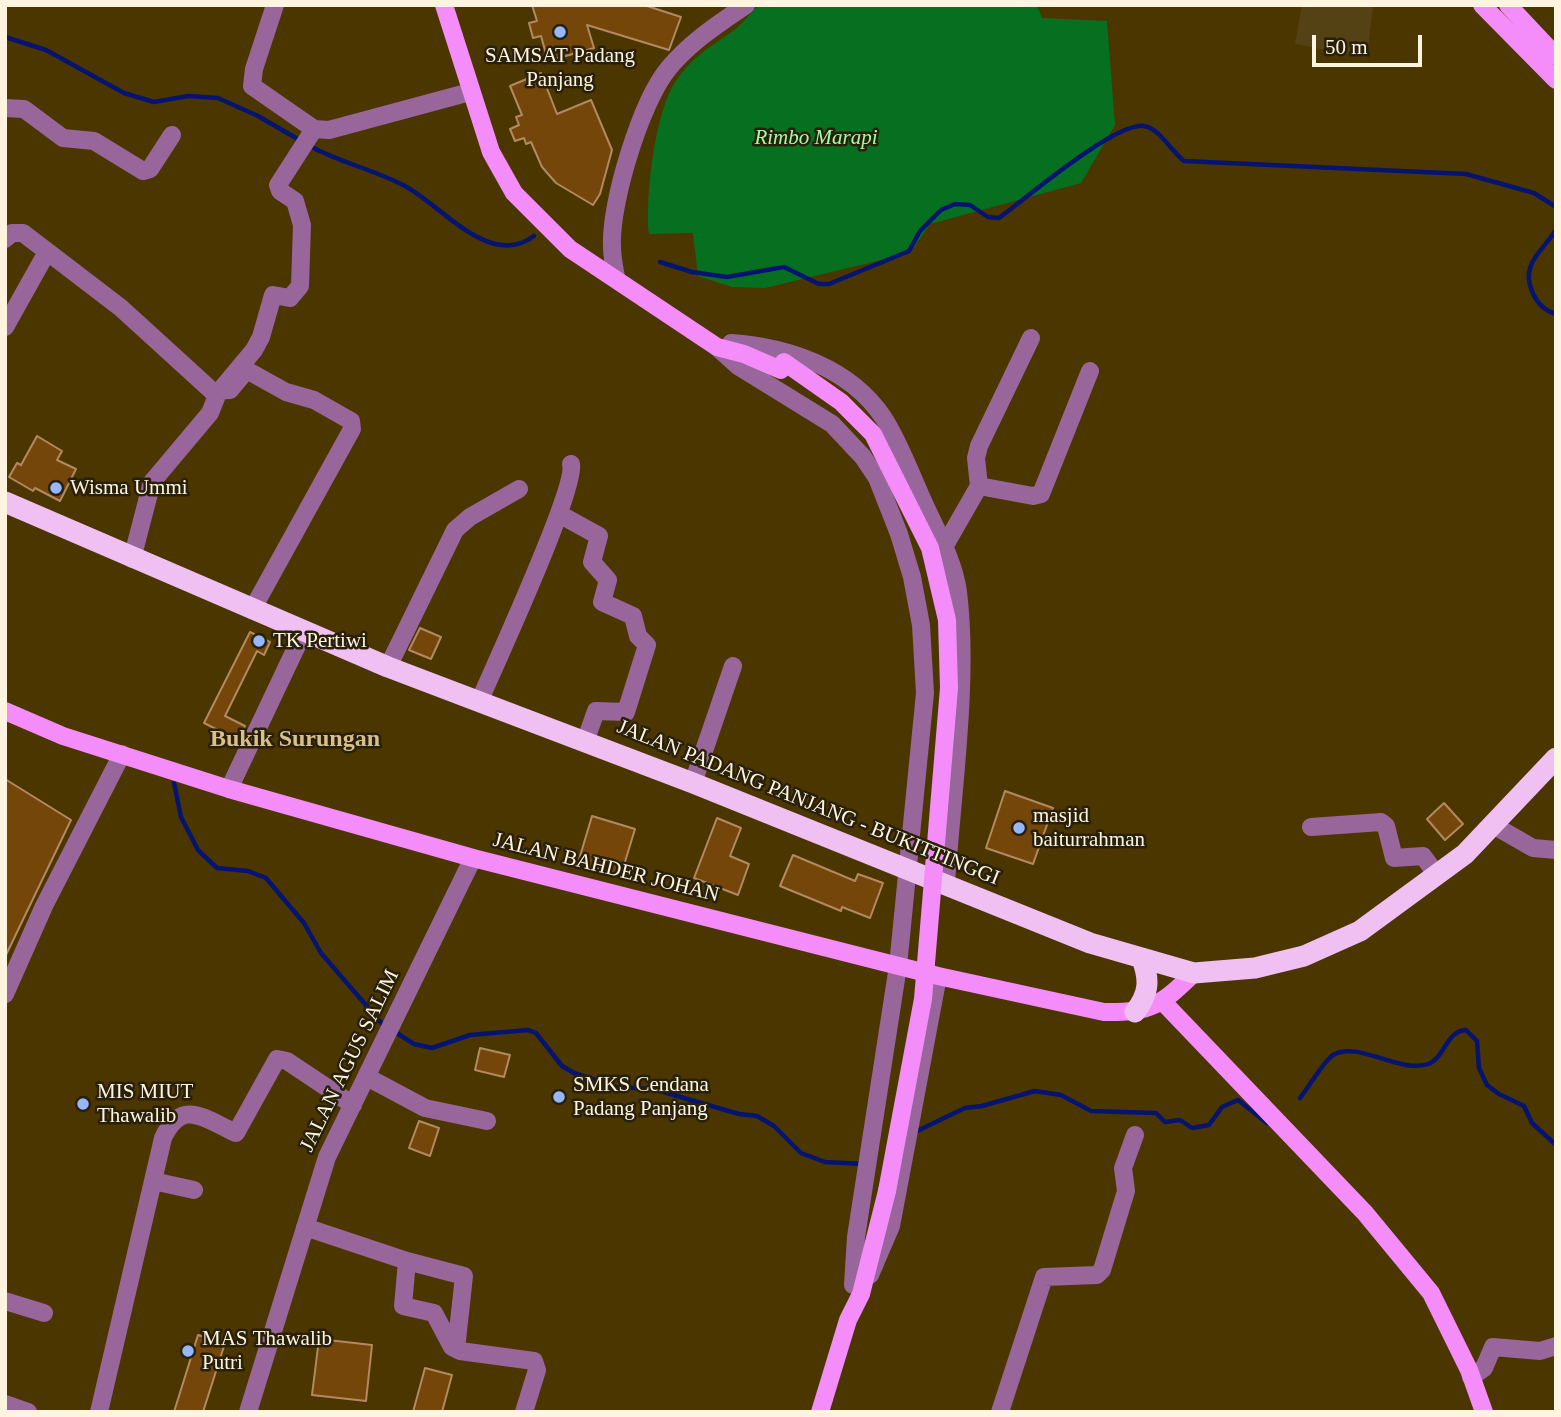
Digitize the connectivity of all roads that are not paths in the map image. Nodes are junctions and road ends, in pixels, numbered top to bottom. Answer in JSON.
{"nodes":[{"id":1,"x":275,"y":5,"type":"edge"},
{"id":2,"x":444,"y":5,"type":"edge"},
{"id":3,"x":719,"y":5,"type":"edge"},
{"id":4,"x":1482,"y":5,"type":"edge"},
{"id":5,"x":1508,"y":5,"type":"edge"},
{"id":6,"x":742,"y":8,"type":"edge"},
{"id":7,"x":1556,"y":56,"type":"edge"},
{"id":8,"x":1556,"y":80,"type":"edge"},
{"id":9,"x":470,"y":92,"type":"junction"},
{"id":10,"x":5,"y":108,"type":"edge"},
{"id":11,"x":314,"y":129,"type":"junction"},
{"id":12,"x":172,"y":135,"type":"dead end"},
{"id":13,"x":5,"y":239,"type":"edge"},
{"id":14,"x":47,"y":252,"type":"junction"},
{"id":15,"x":616,"y":277,"type":"junction"},
{"id":16,"x":5,"y":327,"type":"edge"},
{"id":17,"x":1031,"y":338,"type":"dead end"},
{"id":18,"x":716,"y":342,"type":"junction"},
{"id":19,"x":1090,"y":371,"type":"dead end"},
{"id":20,"x":218,"y":393,"type":"junction"},
{"id":21,"x":571,"y":464,"type":"dead end"},
{"id":22,"x":979,"y":485,"type":"junction"},
{"id":23,"x":519,"y":489,"type":"dead end"},
{"id":24,"x":5,"y":502,"type":"edge"},
{"id":25,"x":559,"y":514,"type":"junction"},
{"id":26,"x":944,"y":547,"type":"junction"},
{"id":27,"x":132,"y":559,"type":"junction"},
{"id":28,"x":252,"y":610,"type":"junction"},
{"id":29,"x":303,"y":633,"type":"junction"},
{"id":30,"x":733,"y":666,"type":"dead end"},
{"id":31,"x":388,"y":667,"type":"junction"},
{"id":32,"x":479,"y":702,"type":"junction"},
{"id":33,"x":5,"y":711,"type":"edge"},
{"id":34,"x":585,"y":742,"type":"junction"},
{"id":35,"x":122,"y":754,"type":"junction"},
{"id":36,"x":1556,"y":758,"type":"edge"},
{"id":37,"x":693,"y":783,"type":"junction"},
{"id":38,"x":229,"y":789,"type":"junction"},
{"id":39,"x":1493,"y":825,"type":"junction"},
{"id":40,"x":1311,"y":827,"type":"dead end"},
{"id":41,"x":1556,"y":850,"type":"edge"},
{"id":42,"x":473,"y":858,"type":"junction"},
{"id":43,"x":907,"y":868,"type":"junction"},
{"id":44,"x":1437,"y":875,"type":"junction"},
{"id":45,"x":946,"y":883,"type":"junction"},
{"id":46,"x":1142,"y":959,"type":"junction"},
{"id":47,"x":898,"y":966,"type":"junction"},
{"id":48,"x":1194,"y":973,"type":"junction"},
{"id":49,"x":938,"y":976,"type":"junction"},
{"id":50,"x":5,"y":994,"type":"edge"},
{"id":51,"x":1164,"y":1003,"type":"junction"},
{"id":52,"x":1135,"y":1012,"type":"junction"},
{"id":53,"x":367,"y":1077,"type":"junction"},
{"id":54,"x":353,"y":1105,"type":"junction"},
{"id":55,"x":487,"y":1121,"type":"dead end"},
{"id":56,"x":1135,"y":1135,"type":"dead end"},
{"id":57,"x":153,"y":1181,"type":"junction"},
{"id":58,"x":194,"y":1190,"type":"dead end"},
{"id":59,"x":305,"y":1227,"type":"junction"},
{"id":60,"x":407,"y":1261,"type":"junction"},
{"id":61,"x":857,"y":1289,"type":"junction"},
{"id":62,"x":5,"y":1301,"type":"edge"},
{"id":63,"x":44,"y":1313,"type":"dead end"},
{"id":64,"x":1556,"y":1346,"type":"edge"},
{"id":65,"x":456,"y":1349,"type":"junction"},
{"id":66,"x":1471,"y":1377,"type":"junction"},
{"id":67,"x":5,"y":1404,"type":"edge"},
{"id":68,"x":27,"y":1412,"type":"edge"},
{"id":69,"x":99,"y":1412,"type":"edge"},
{"id":70,"x":248,"y":1412,"type":"edge"},
{"id":71,"x":524,"y":1412,"type":"edge"},
{"id":72,"x":820,"y":1412,"type":"edge"},
{"id":73,"x":1000,"y":1412,"type":"edge"},
{"id":74,"x":1484,"y":1412,"type":"edge"}],
"edges":[{"from":1,"to":11,"type":"street"},
{"from":2,"to":9,"type":"main road"},
{"from":3,"to":6,"type":"street"},
{"from":4,"to":8,"type":"main road"},
{"from":5,"to":7,"type":"main road"},
{"from":6,"to":15,"type":"street"},
{"from":9,"to":11,"type":"street"},
{"from":9,"to":15,"type":"main road"},
{"from":10,"to":12,"type":"street"},
{"from":11,"to":20,"type":"street"},
{"from":13,"to":14,"type":"street"},
{"from":14,"to":16,"type":"street"},
{"from":14,"to":20,"type":"street"},
{"from":15,"to":18,"type":"main road"},
{"from":17,"to":22,"type":"street"},
{"from":18,"to":26,"type":"street"},
{"from":18,"to":43,"type":"street"},
{"from":18,"to":61,"type":"main road","bridge":true},
{"from":19,"to":22,"type":"street"},
{"from":20,"to":27,"type":"street"},
{"from":20,"to":28,"type":"street"},
{"from":21,"to":25,"type":"street"},
{"from":22,"to":26,"type":"street"},
{"from":23,"to":31,"type":"street"},
{"from":24,"to":27,"type":"highway","name":"JALAN PADANG PANJANG - BUKITTINGGI"},
{"from":25,"to":32,"type":"street"},
{"from":25,"to":34,"type":"street"},
{"from":26,"to":45,"type":"street"},
{"from":27,"to":28,"type":"highway","name":"JALAN PADANG PANJANG - BUKITTINGGI"},
{"from":28,"to":29,"type":"highway","name":"JALAN PADANG PANJANG - BUKITTINGGI"},
{"from":29,"to":31,"type":"highway","name":"JALAN PADANG PANJANG - BUKITTINGGI"},
{"from":29,"to":38,"type":"street"},
{"from":30,"to":37,"type":"street"},
{"from":31,"to":32,"type":"highway","name":"JALAN PADANG PANJANG - BUKITTINGGI"},
{"from":32,"to":34,"type":"highway","name":"JALAN PADANG PANJANG - BUKITTINGGI"},
{"from":33,"to":35,"type":"main road","name":"JALAN BAHDER JOHAN"},
{"from":34,"to":37,"type":"highway","name":"JALAN PADANG PANJANG - BUKITTINGGI"},
{"from":35,"to":38,"type":"main road","name":"JALAN BAHDER JOHAN"},
{"from":35,"to":50,"type":"street"},
{"from":36,"to":39,"type":"highway","name":"JALAN PADANG PANJANG - BUKITTINGGI"},
{"from":37,"to":43,"type":"highway","name":"JALAN PADANG PANJANG - BUKITTINGGI"},
{"from":38,"to":42,"type":"main road","name":"JALAN BAHDER JOHAN"},
{"from":39,"to":41,"type":"street"},
{"from":39,"to":44,"type":"highway","name":"JALAN PADANG PANJANG - BUKITTINGGI"},
{"from":40,"to":44,"type":"street"},
{"from":42,"to":47,"type":"main road","name":"JALAN BAHDER JOHAN"},
{"from":42,"to":53,"type":"street","name":"JALAN AGUS SALIM"},
{"from":43,"to":45,"type":"highway","name":"JALAN PADANG PANJANG - BUKITTINGGI"},
{"from":43,"to":47,"type":"street"},
{"from":44,"to":48,"type":"highway","name":"JALAN PADANG PANJANG - BUKITTINGGI"},
{"from":45,"to":46,"type":"highway","name":"JALAN PADANG PANJANG - BUKITTINGGI"},
{"from":46,"to":48,"type":"highway","name":"JALAN PADANG PANJANG - BUKITTINGGI"},
{"from":46,"to":52,"type":"highway"},
{"from":47,"to":49,"type":"main road","name":"JALAN BAHDER JOHAN"},
{"from":47,"to":61,"type":"street"},
{"from":48,"to":51,"type":"main road","name":"JALAN BAHDER JOHAN"},
{"from":49,"to":52,"type":"main road","name":"JALAN BAHDER JOHAN"},
{"from":49,"to":61,"type":"street"},
{"from":51,"to":52,"type":"main road","name":"JALAN BAHDER JOHAN"},
{"from":51,"to":66,"type":"main road"},
{"from":53,"to":54,"type":"street","name":"JALAN AGUS SALIM"},
{"from":53,"to":55,"type":"street"},
{"from":54,"to":57,"type":"street"},
{"from":54,"to":59,"type":"street","name":"JALAN AGUS SALIM"},
{"from":56,"to":73,"type":"street"},
{"from":57,"to":58,"type":"street"},
{"from":57,"to":69,"type":"street"},
{"from":59,"to":60,"type":"street"},
{"from":59,"to":70,"type":"street","name":"JALAN AGUS SALIM"},
{"from":60,"to":65,"type":"street"},
{"from":60,"to":65,"type":"street"},
{"from":61,"to":72,"type":"main road"},
{"from":62,"to":63,"type":"street"},
{"from":64,"to":66,"type":"street"},
{"from":65,"to":71,"type":"street"},
{"from":66,"to":74,"type":"main road"},
{"from":67,"to":68,"type":"street"}]}
